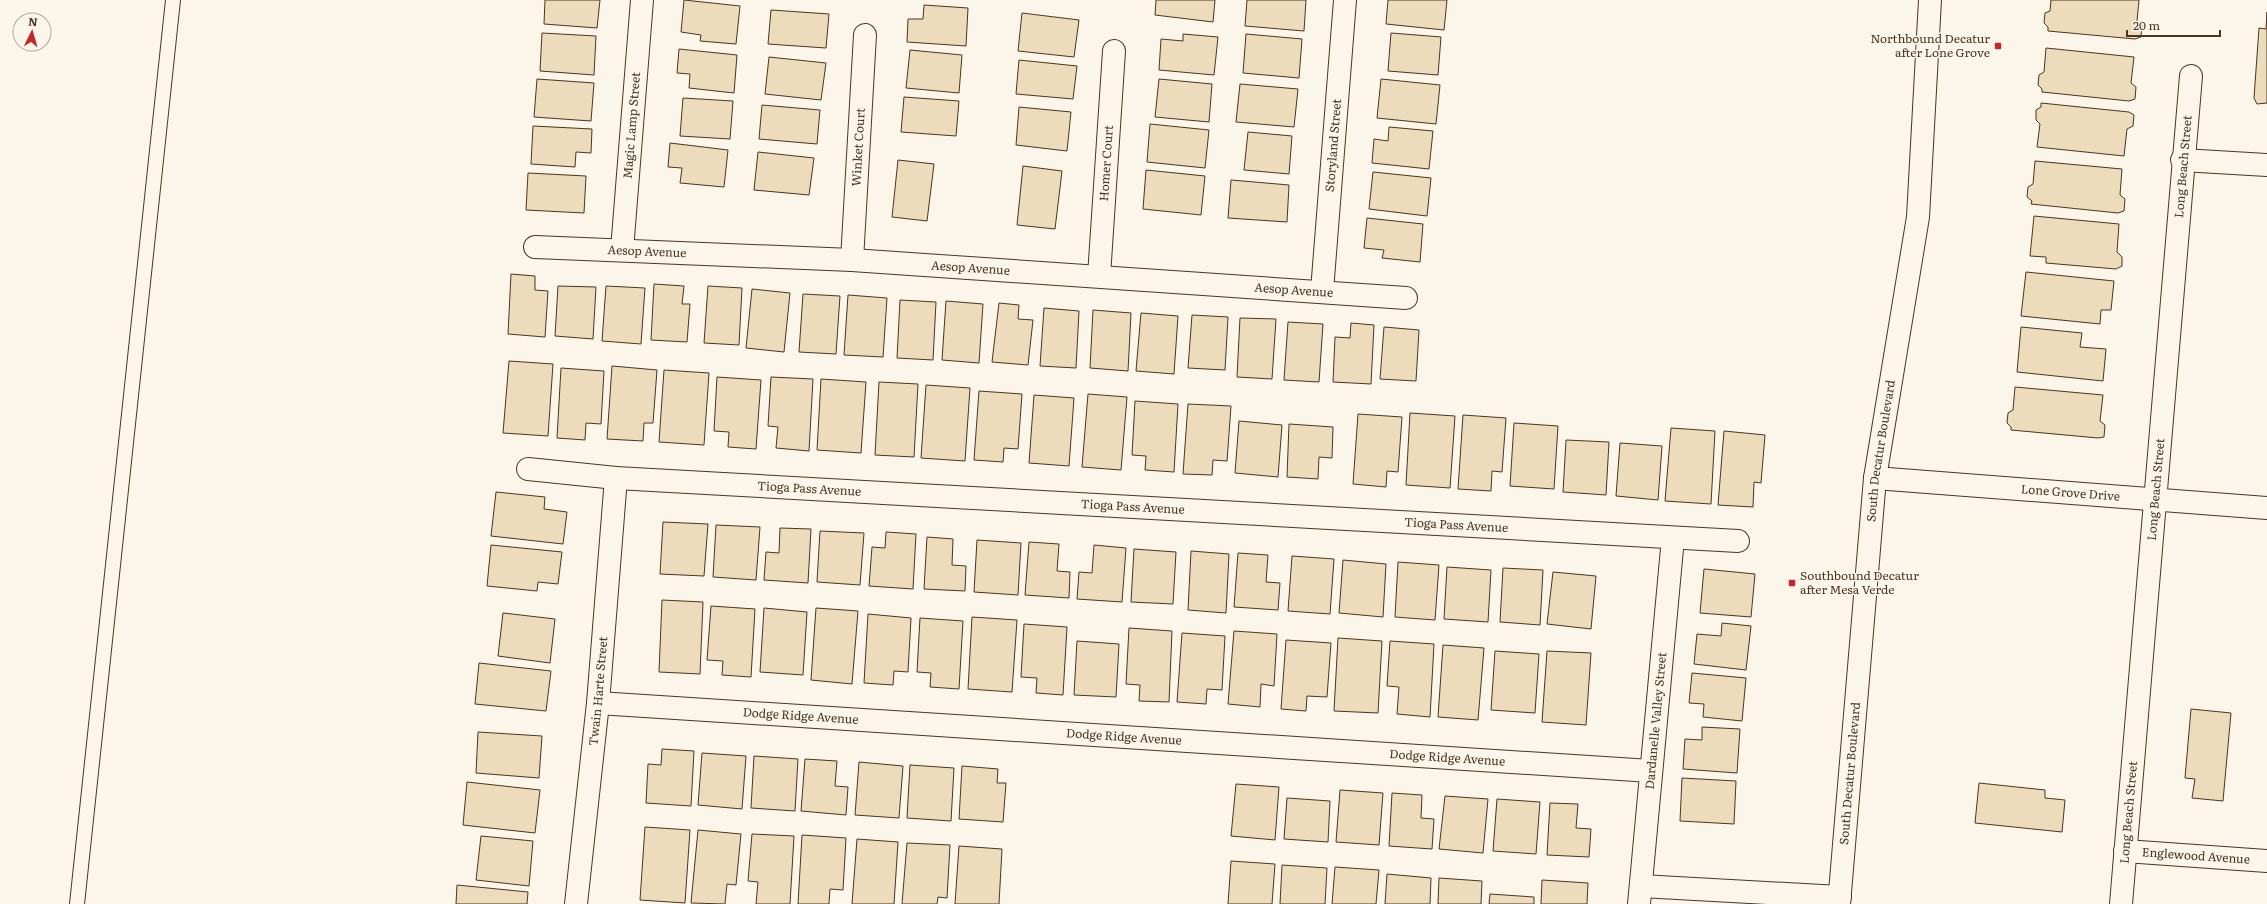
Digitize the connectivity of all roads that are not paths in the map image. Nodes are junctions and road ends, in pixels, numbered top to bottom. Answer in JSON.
{"nodes":[{"id":1,"x":173,"y":0,"type":"edge"},
{"id":2,"x":642,"y":0,"type":"edge"},
{"id":3,"x":1345,"y":0,"type":"edge"},
{"id":4,"x":1930,"y":0,"type":"edge"},
{"id":5,"x":865,"y":35,"type":"dead end"},
{"id":6,"x":1114,"y":51,"type":"dead end"},
{"id":7,"x":2191,"y":76,"type":"dead end"},
{"id":8,"x":2182,"y":160,"type":"junction"},
{"id":9,"x":2267,"y":165,"type":"edge"},
{"id":10,"x":536,"y":247,"type":"dead end"},
{"id":11,"x":622,"y":250,"type":"junction"},
{"id":12,"x":852,"y":260,"type":"junction"},
{"id":13,"x":1099,"y":276,"type":"junction"},
{"id":14,"x":1322,"y":292,"type":"junction"},
{"id":15,"x":1406,"y":298,"type":"dead end"},
{"id":16,"x":528,"y":470,"type":"dead end"},
{"id":17,"x":616,"y":478,"type":"junction"},
{"id":18,"x":1875,"y":478,"type":"junction"},
{"id":19,"x":2156,"y":500,"type":"junction"},
{"id":20,"x":2267,"y":508,"type":"edge"},
{"id":21,"x":1673,"y":538,"type":"junction"},
{"id":22,"x":1738,"y":541,"type":"dead end"},
{"id":23,"x":598,"y":703,"type":"junction"},
{"id":24,"x":1651,"y":771,"type":"junction"},
{"id":25,"x":2125,"y":851,"type":"junction"},
{"id":26,"x":2267,"y":861,"type":"edge"},
{"id":27,"x":1640,"y":895,"type":"edge"},
{"id":28,"x":1839,"y":901,"type":"edge"},
{"id":29,"x":77,"y":904,"type":"edge"},
{"id":30,"x":576,"y":904,"type":"edge"},
{"id":31,"x":2121,"y":904,"type":"edge"}],
"edges":[{"from":1,"to":29,"type":"lane"},
{"from":2,"to":11,"type":"street","name":"Magic Lamp Street"},
{"from":3,"to":14,"type":"street","name":"Storyland Street"},
{"from":4,"to":18,"type":"street","name":"South Decatur Boulevard"},
{"from":5,"to":12,"type":"street","name":"Winket Court"},
{"from":6,"to":13,"type":"street","name":"Homer Court"},
{"from":7,"to":8,"type":"street","name":"Long Beach Street"},
{"from":8,"to":9,"type":"street"},
{"from":8,"to":19,"type":"street","name":"Long Beach Street"},
{"from":10,"to":11,"type":"street","name":"Aesop Avenue"},
{"from":11,"to":12,"type":"street","name":"Aesop Avenue"},
{"from":12,"to":13,"type":"street","name":"Aesop Avenue"},
{"from":13,"to":14,"type":"street","name":"Aesop Avenue"},
{"from":14,"to":15,"type":"street","name":"Aesop Avenue"},
{"from":16,"to":17,"type":"street","name":"Tioga Pass Avenue"},
{"from":17,"to":21,"type":"street","name":"Tioga Pass Avenue"},
{"from":17,"to":23,"type":"street","name":"Twain Harte Street"},
{"from":18,"to":19,"type":"street","name":"Lone Grove Drive"},
{"from":18,"to":28,"type":"street","name":"South Decatur Boulevard"},
{"from":19,"to":20,"type":"street","name":"Lone Grove Drive"},
{"from":19,"to":25,"type":"street","name":"Long Beach Street"},
{"from":21,"to":22,"type":"street","name":"Tioga Pass Avenue"},
{"from":21,"to":24,"type":"street","name":"Dardanelle Valley Street"},
{"from":23,"to":24,"type":"street","name":"Dodge Ridge Avenue"},
{"from":23,"to":30,"type":"street","name":"Twain Harte Street"},
{"from":24,"to":27,"type":"street","name":"Dardanelle Valley Street"},
{"from":25,"to":26,"type":"street","name":"Englewood Avenue"},
{"from":25,"to":31,"type":"street","name":"Long Beach Street"},
{"from":27,"to":28,"type":"street"}]}
